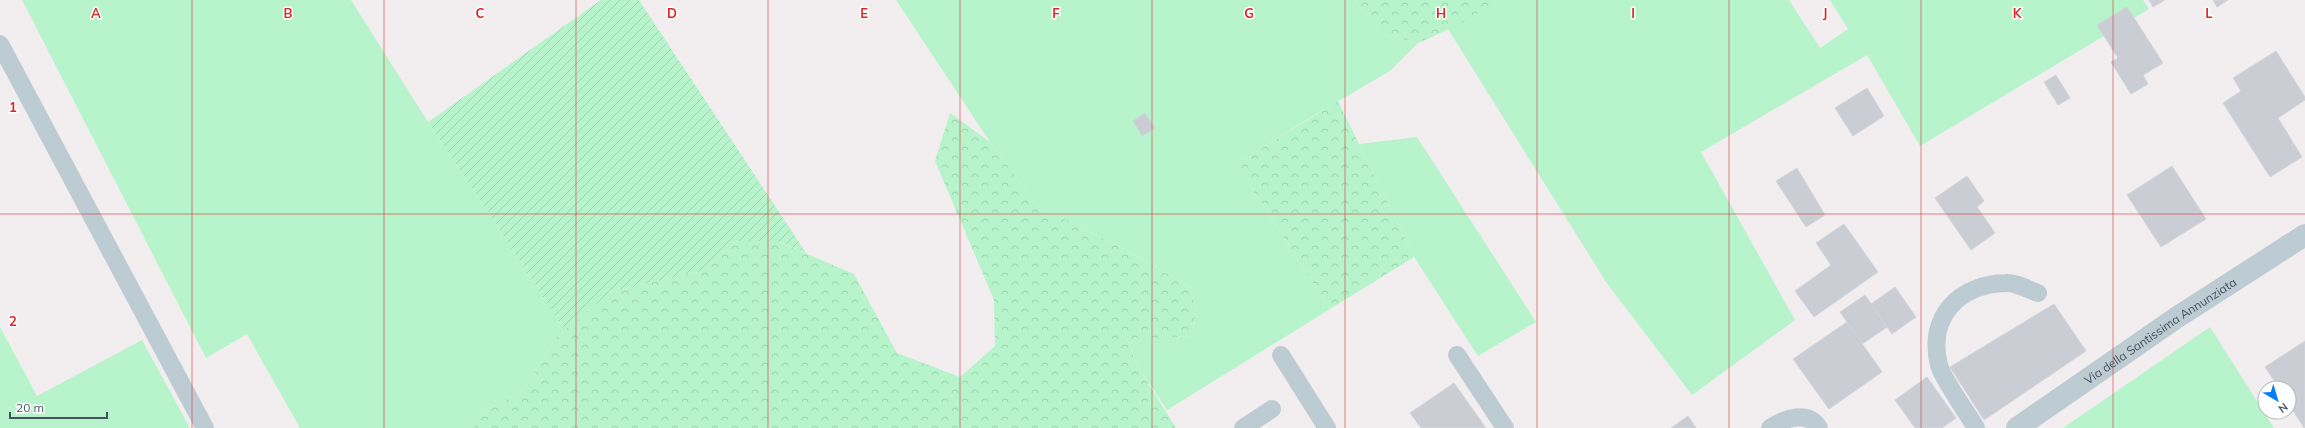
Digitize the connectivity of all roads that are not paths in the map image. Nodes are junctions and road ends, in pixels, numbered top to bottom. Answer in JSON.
{"nodes":[{"id":1,"x":0,"y":44,"type":"edge"},
{"id":2,"x":2305,"y":235,"type":"edge"},
{"id":3,"x":2038,"y":293,"type":"dead end"},
{"id":4,"x":1281,"y":355,"type":"dead end"},
{"id":5,"x":1457,"y":355,"type":"dead end"},
{"id":6,"x":1272,"y":409,"type":"dead end"},
{"id":7,"x":205,"y":428,"type":"edge"},
{"id":8,"x":1244,"y":428,"type":"edge"},
{"id":9,"x":1327,"y":428,"type":"edge"},
{"id":10,"x":1505,"y":428,"type":"edge"},
{"id":11,"x":1770,"y":428,"type":"edge"},
{"id":12,"x":1819,"y":428,"type":"edge"},
{"id":13,"x":1976,"y":428,"type":"edge"},
{"id":14,"x":2017,"y":428,"type":"edge"}],
"edges":[{"from":1,"to":7,"type":"lane"},
{"from":2,"to":14,"type":"street","name":"Via della Santissima Annunziata"},
{"from":3,"to":13,"type":"lane"},
{"from":4,"to":9,"type":"lane"},
{"from":5,"to":10,"type":"lane"},
{"from":6,"to":8,"type":"lane"},
{"from":11,"to":12,"type":"lane"}]}
